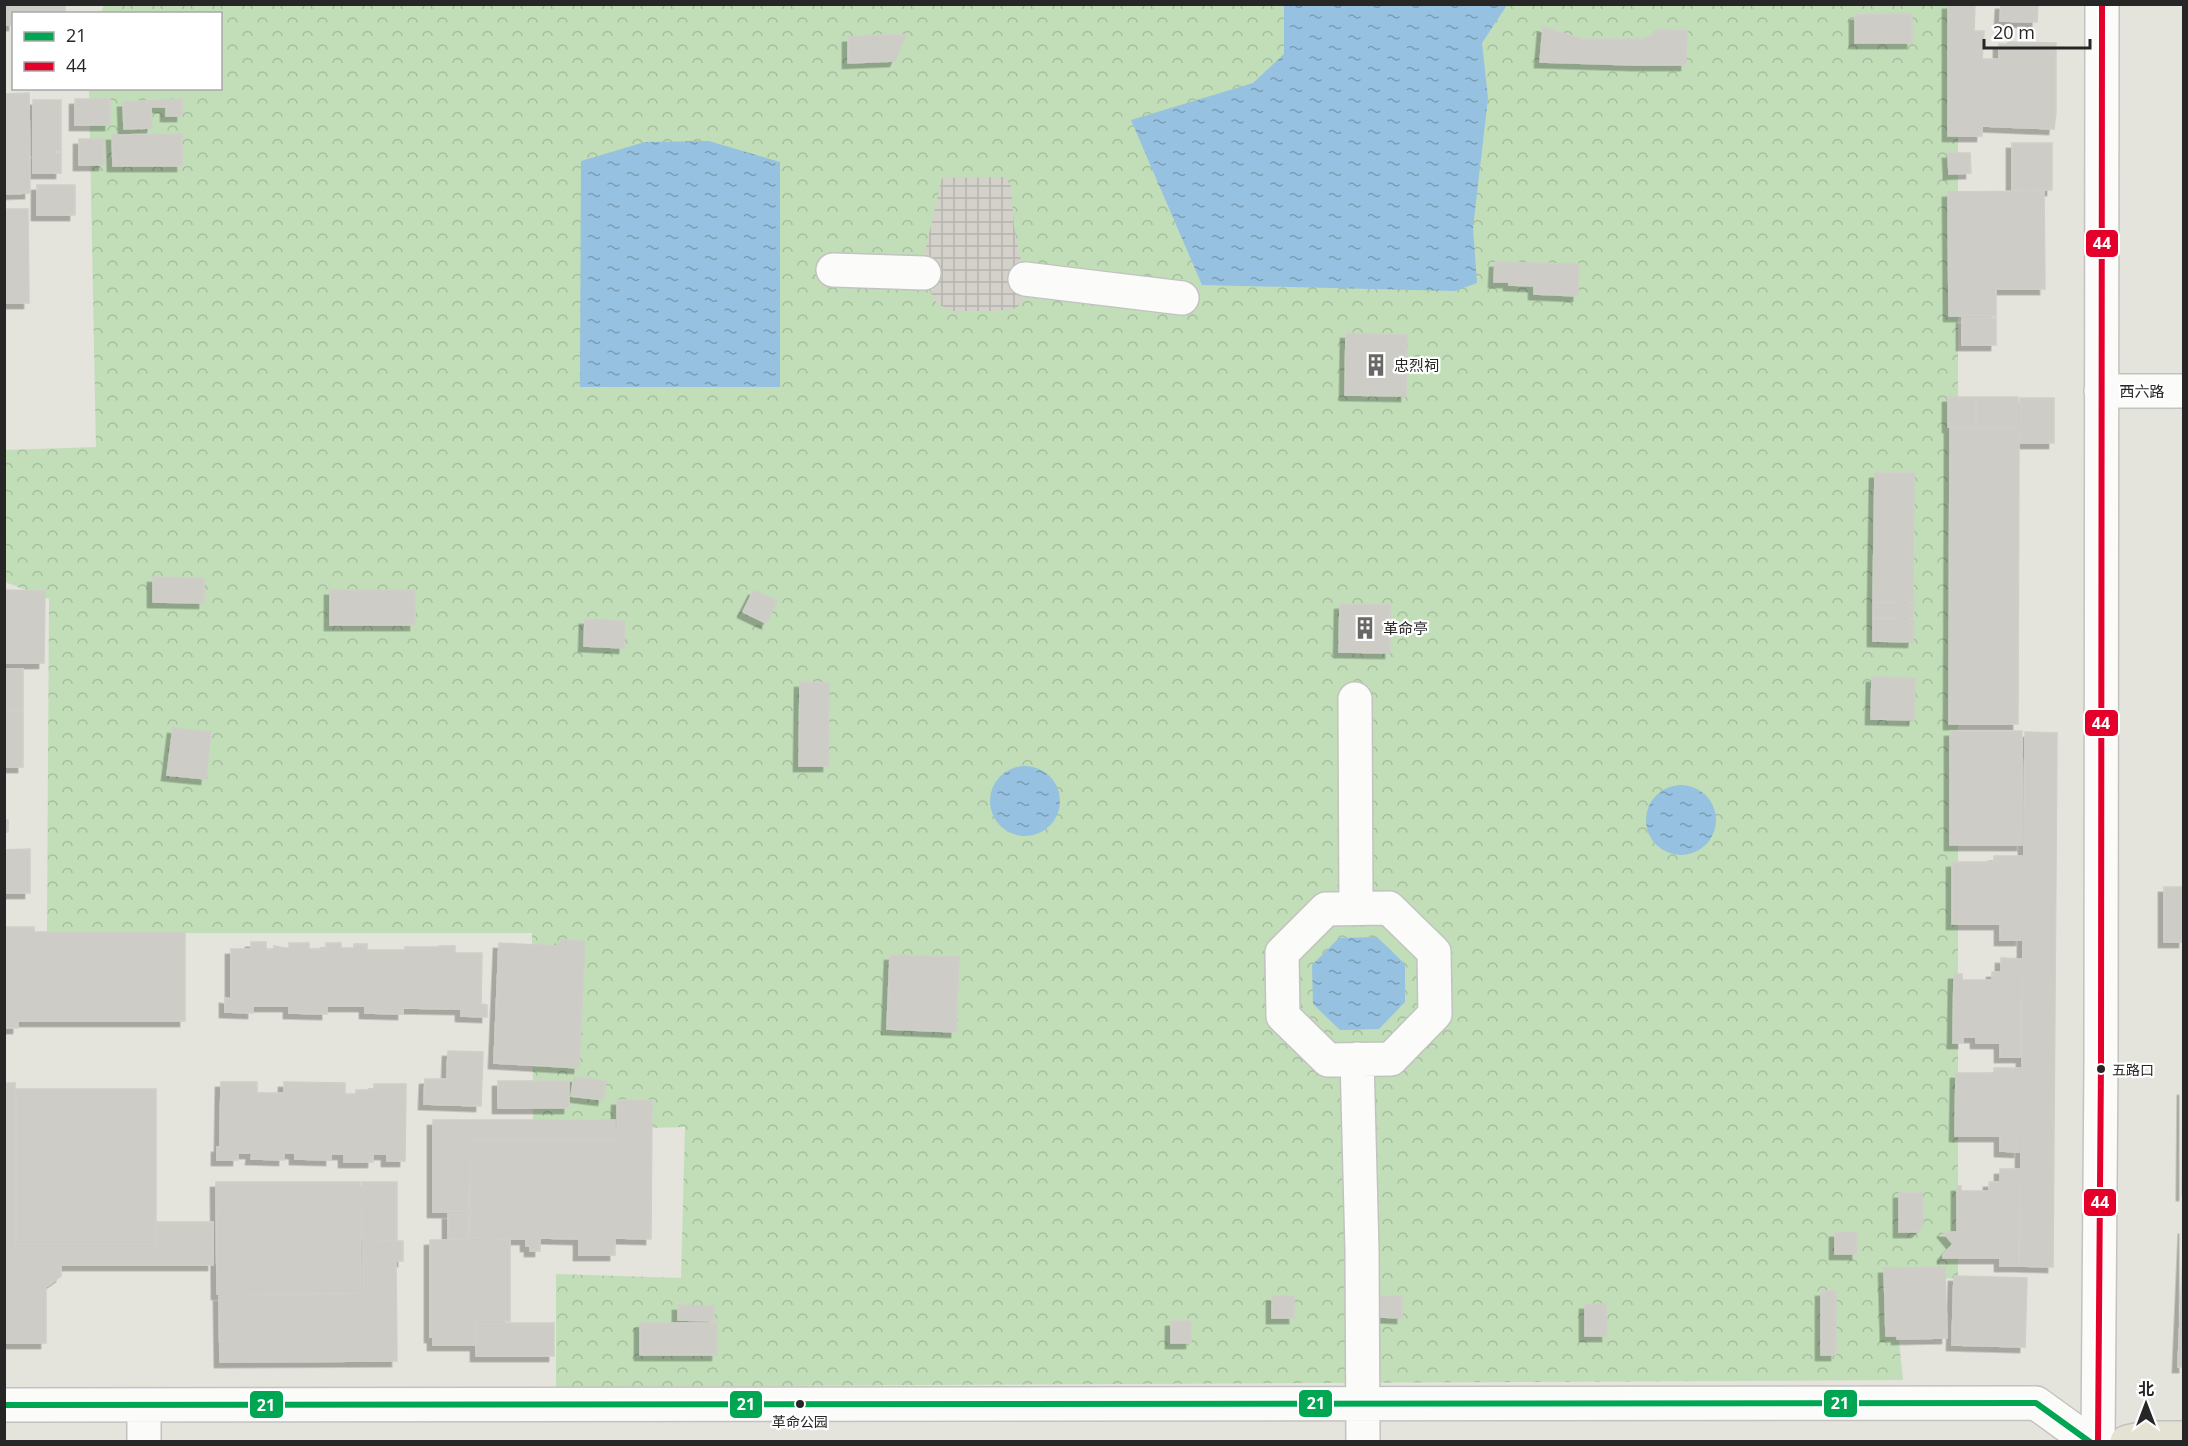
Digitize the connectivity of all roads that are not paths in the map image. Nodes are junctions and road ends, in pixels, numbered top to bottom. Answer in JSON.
{"nodes":[{"id":1,"x":2102,"y":4,"type":"edge"},
{"id":2,"x":833,"y":270,"type":"dead end"},
{"id":3,"x":924,"y":273,"type":"dead end"},
{"id":4,"x":1025,"y":279,"type":"dead end"},
{"id":5,"x":1182,"y":298,"type":"dead end"},
{"id":6,"x":2101,"y":391,"type":"junction"},
{"id":7,"x":2184,"y":391,"type":"edge"},
{"id":8,"x":1356,"y":699,"type":"dead end"},
{"id":9,"x":1356,"y":908,"type":"junction"},
{"id":10,"x":1357,"y":1059,"type":"junction"},
{"id":11,"x":1363,"y":1403,"type":"junction"},
{"id":12,"x":4,"y":1405,"type":"edge"},
{"id":13,"x":144,"y":1405,"type":"junction"},
{"id":14,"x":2184,"y":1438,"type":"edge"},
{"id":15,"x":144,"y":1442,"type":"edge"},
{"id":16,"x":1363,"y":1442,"type":"edge"},
{"id":17,"x":2090,"y":1442,"type":"edge"},
{"id":18,"x":2098,"y":1442,"type":"edge"},
{"id":19,"x":2127,"y":1442,"type":"edge"}],
"edges":[{"from":1,"to":6,"type":"street"},
{"from":2,"to":3,"type":"street"},
{"from":4,"to":5,"type":"street"},
{"from":6,"to":7,"type":"street","name":"西六路"},
{"from":6,"to":18,"type":"street"},
{"from":8,"to":9,"type":"street"},
{"from":9,"to":10,"type":"street"},
{"from":9,"to":10,"type":"street"},
{"from":10,"to":11,"type":"street"},
{"from":11,"to":13,"type":"street"},
{"from":11,"to":16,"type":"street"},
{"from":11,"to":17,"type":"street"},
{"from":12,"to":13,"type":"street"},
{"from":13,"to":15,"type":"street"},
{"from":14,"to":19,"type":"main road"}]}
